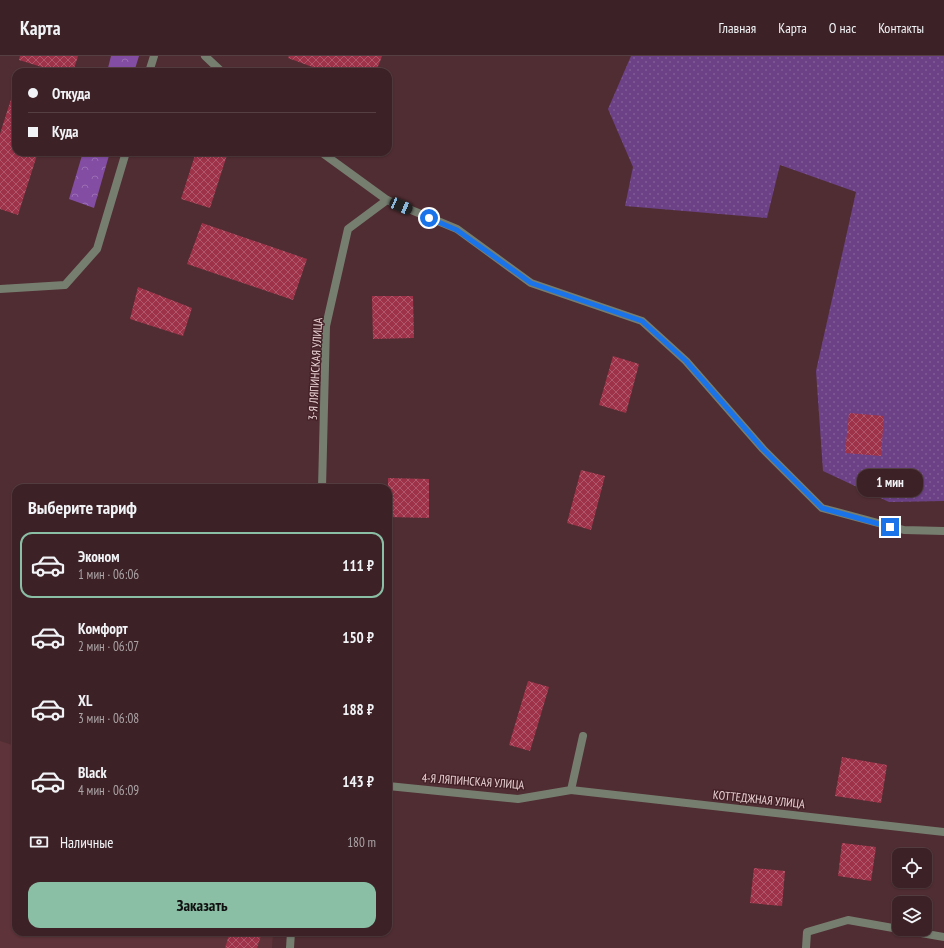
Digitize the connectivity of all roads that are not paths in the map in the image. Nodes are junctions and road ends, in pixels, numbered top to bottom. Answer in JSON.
{"nodes":[{"id":1,"x":154,"y":56,"type":"edge"},
{"id":2,"x":205,"y":56,"type":"edge"},
{"id":3,"x":150,"y":68,"type":"edge"},
{"id":4,"x":218,"y":68,"type":"edge"},
{"id":5,"x":125,"y":156,"type":"edge"},
{"id":6,"x":326,"y":156,"type":"edge"},
{"id":7,"x":387,"y":200,"type":"junction"},
{"id":8,"x":0,"y":289,"type":"edge"},
{"id":9,"x":322,"y":484,"type":"edge"},
{"id":10,"x":944,"y":531,"type":"edge"},
{"id":11,"x":583,"y":736,"type":"dead end"},
{"id":12,"x":392,"y":786,"type":"edge"},
{"id":13,"x":571,"y":790,"type":"junction"},
{"id":14,"x":944,"y":832,"type":"edge"},
{"id":15,"x":291,"y":936,"type":"edge"},
{"id":16,"x":944,"y":937,"type":"edge"},
{"id":17,"x":290,"y":948,"type":"edge"},
{"id":18,"x":806,"y":948,"type":"edge"}],
"edges":[{"from":1,"to":3,"type":"street"},
{"from":2,"to":4,"type":"street"},
{"from":5,"to":8,"type":"street"},
{"from":6,"to":7,"type":"street"},
{"from":7,"to":9,"type":"street","name":"3-Я ЛЯПИНСКАЯ УЛИЦА"},
{"from":7,"to":10,"type":"street"},
{"from":11,"to":13,"type":"street"},
{"from":12,"to":13,"type":"street","name":"4-Я ЛЯПИНСКАЯ УЛИЦА"},
{"from":13,"to":14,"type":"street","name":"КОТТЕДЖНАЯ УЛИЦА"},
{"from":15,"to":17,"type":"street"},
{"from":16,"to":18,"type":"street"}]}
